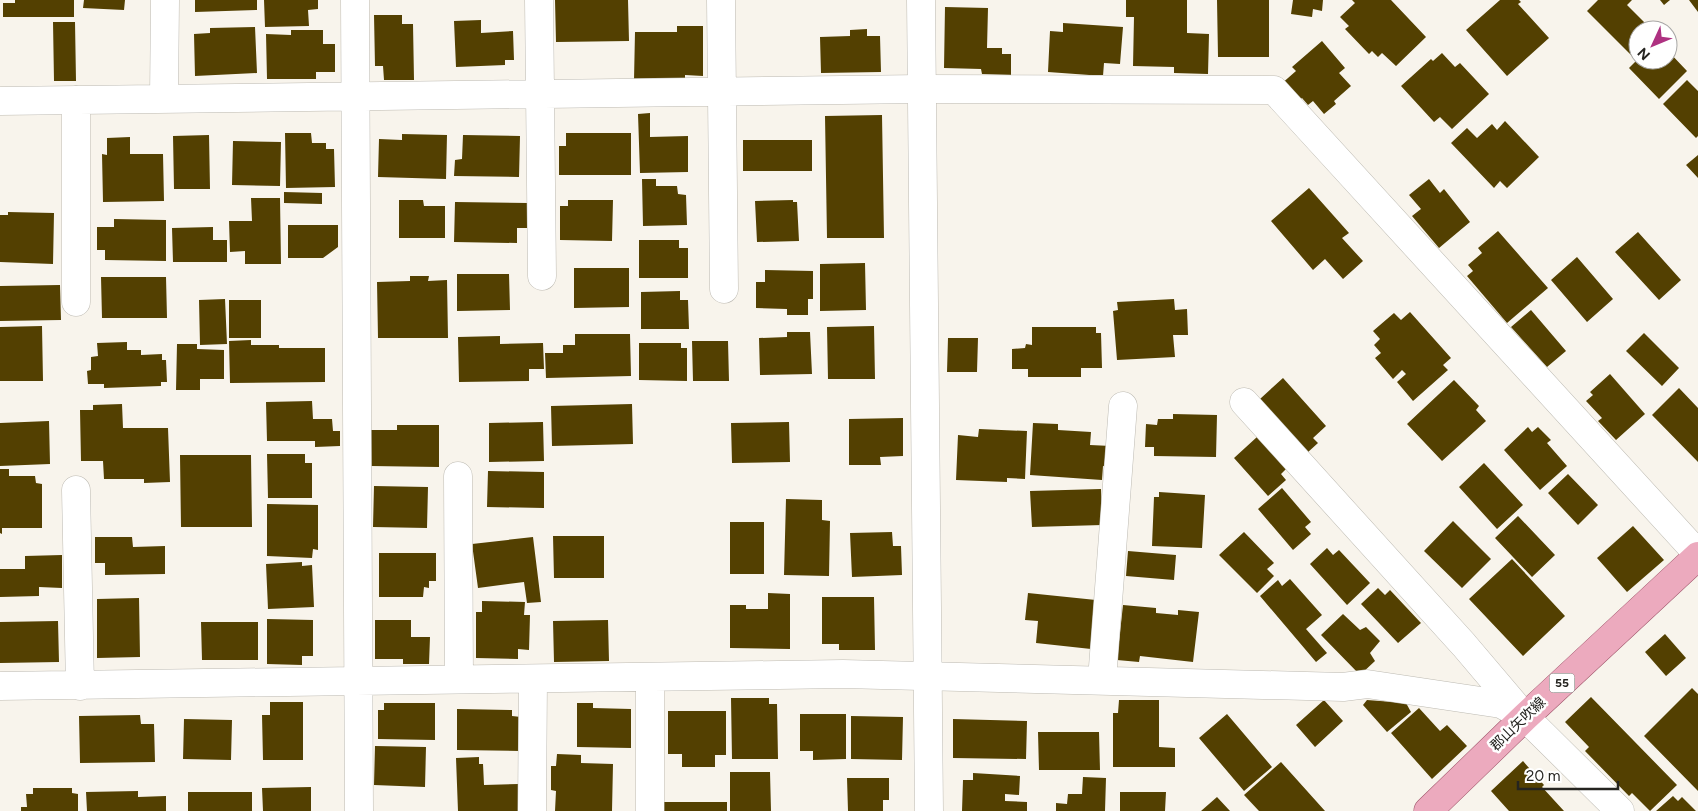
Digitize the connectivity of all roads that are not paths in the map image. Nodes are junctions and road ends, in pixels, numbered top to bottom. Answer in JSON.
{"nodes":[{"id":1,"x":165,"y":0,"type":"edge"},
{"id":2,"x":355,"y":0,"type":"edge"},
{"id":3,"x":539,"y":0,"type":"edge"},
{"id":4,"x":721,"y":0,"type":"edge"},
{"id":5,"x":921,"y":0,"type":"edge"},
{"id":6,"x":921,"y":89,"type":"junction"},
{"id":7,"x":721,"y":91,"type":"junction"},
{"id":8,"x":539,"y":94,"type":"junction"},
{"id":9,"x":355,"y":95,"type":"junction"},
{"id":10,"x":164,"y":98,"type":"junction"},
{"id":11,"x":76,"y":100,"type":"junction"},
{"id":12,"x":0,"y":101,"type":"edge"},
{"id":13,"x":542,"y":276,"type":"dead end"},
{"id":14,"x":724,"y":289,"type":"dead end"},
{"id":15,"x":76,"y":302,"type":"dead end"},
{"id":16,"x":1244,"y":402,"type":"dead end"},
{"id":17,"x":1123,"y":406,"type":"dead end"},
{"id":18,"x":458,"y":476,"type":"dead end"},
{"id":19,"x":76,"y":490,"type":"dead end"},
{"id":20,"x":1698,"y":555,"type":"edge"},
{"id":21,"x":927,"y":676,"type":"junction"},
{"id":22,"x":650,"y":677,"type":"junction"},
{"id":23,"x":533,"y":678,"type":"junction"},
{"id":24,"x":459,"y":679,"type":"junction"},
{"id":25,"x":358,"y":680,"type":"junction"},
{"id":26,"x":1102,"y":680,"type":"junction"},
{"id":27,"x":0,"y":686,"type":"edge"},
{"id":28,"x":80,"y":686,"type":"junction"},
{"id":29,"x":1525,"y":716,"type":"junction"},
{"id":30,"x":1617,"y":810,"type":"edge"},
{"id":31,"x":359,"y":811,"type":"edge"},
{"id":32,"x":532,"y":811,"type":"edge"},
{"id":33,"x":650,"y":811,"type":"edge"},
{"id":34,"x":929,"y":811,"type":"edge"},
{"id":35,"x":1428,"y":811,"type":"edge"}],
"edges":[{"from":1,"to":10,"type":"street"},
{"from":2,"to":9,"type":"street"},
{"from":3,"to":8,"type":"street"},
{"from":4,"to":7,"type":"street"},
{"from":5,"to":6,"type":"street"},
{"from":6,"to":7,"type":"street"},
{"from":6,"to":20,"type":"street"},
{"from":6,"to":21,"type":"street"},
{"from":7,"to":8,"type":"street"},
{"from":7,"to":14,"type":"street"},
{"from":8,"to":9,"type":"street"},
{"from":8,"to":13,"type":"street"},
{"from":9,"to":10,"type":"street"},
{"from":9,"to":25,"type":"street"},
{"from":10,"to":11,"type":"street"},
{"from":11,"to":12,"type":"street"},
{"from":11,"to":15,"type":"street"},
{"from":16,"to":29,"type":"street"},
{"from":17,"to":26,"type":"street"},
{"from":18,"to":24,"type":"street"},
{"from":19,"to":28,"type":"street"},
{"from":20,"to":29,"type":"main road","name":"郡山矢吹線","number":"55"},
{"from":21,"to":22,"type":"street"},
{"from":21,"to":26,"type":"street"},
{"from":21,"to":34,"type":"street"},
{"from":22,"to":23,"type":"street"},
{"from":22,"to":33,"type":"street"},
{"from":23,"to":24,"type":"street"},
{"from":23,"to":32,"type":"street"},
{"from":24,"to":25,"type":"street"},
{"from":25,"to":28,"type":"street"},
{"from":25,"to":31,"type":"street"},
{"from":26,"to":29,"type":"street"},
{"from":27,"to":28,"type":"street"},
{"from":29,"to":30,"type":"street"},
{"from":29,"to":35,"type":"main road","name":"郡山矢吹線","number":"55"}]}
